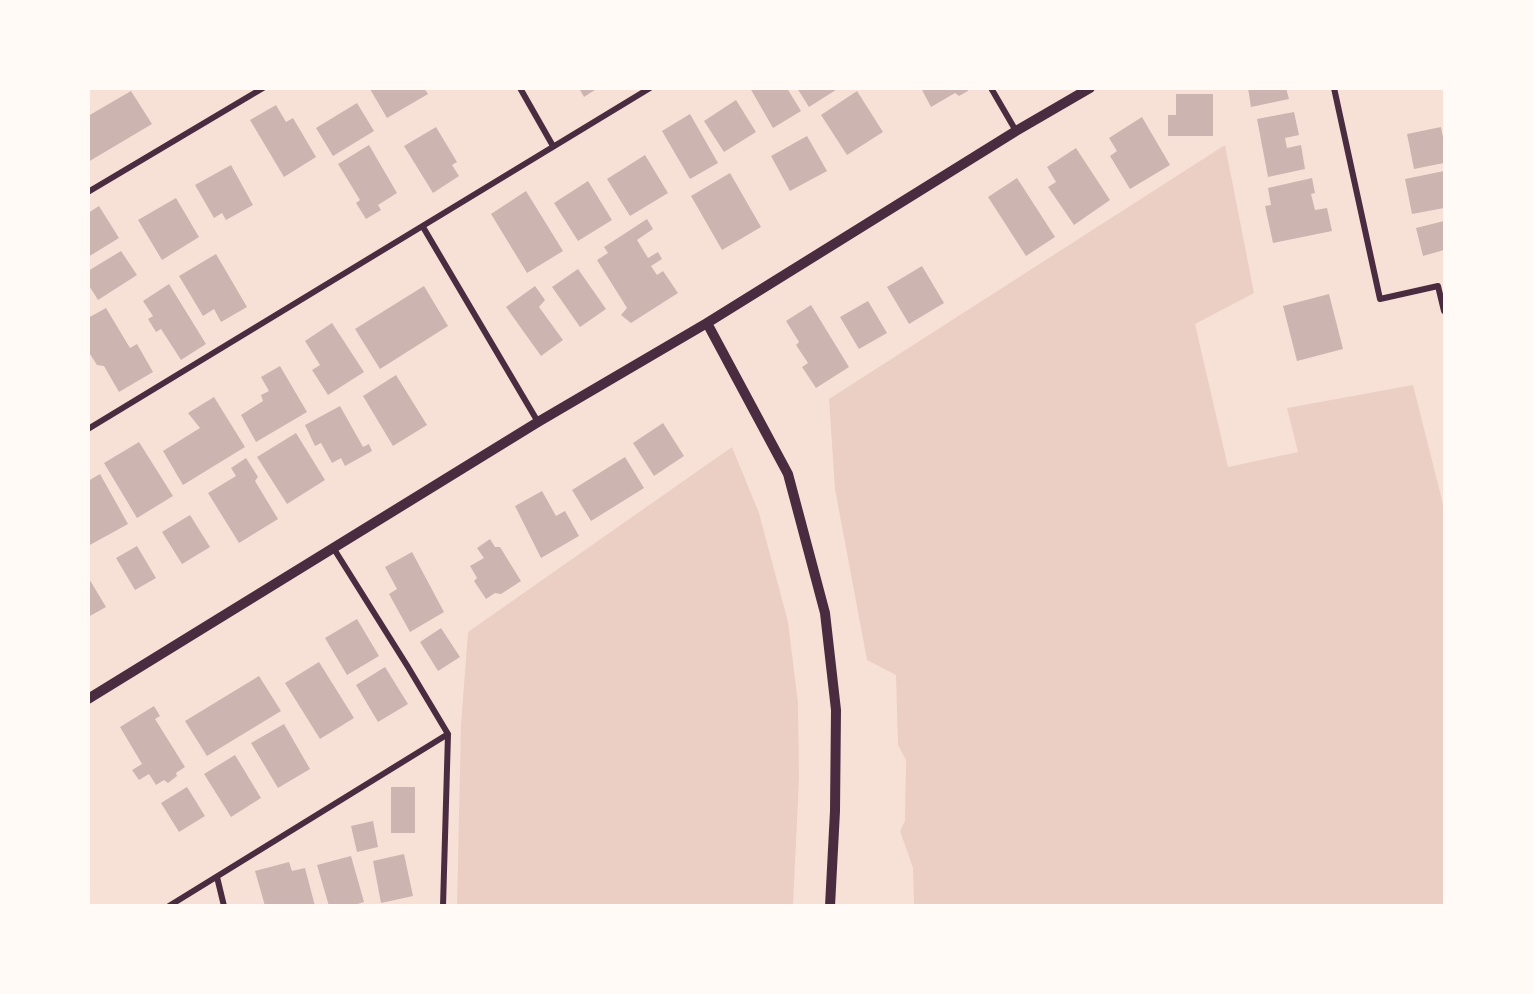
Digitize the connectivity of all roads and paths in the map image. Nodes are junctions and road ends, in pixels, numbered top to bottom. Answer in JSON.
{"nodes":[{"id":1,"x":263,"y":88,"type":"edge"},
{"id":2,"x":520,"y":88,"type":"edge"},
{"id":3,"x":650,"y":88,"type":"edge"},
{"id":4,"x":991,"y":88,"type":"edge"},
{"id":5,"x":1090,"y":88,"type":"edge"},
{"id":6,"x":1334,"y":88,"type":"edge"},
{"id":7,"x":1016,"y":131,"type":"junction"},
{"id":8,"x":553,"y":146,"type":"junction"},
{"id":9,"x":88,"y":192,"type":"edge"},
{"id":10,"x":423,"y":227,"type":"junction"},
{"id":11,"x":1444,"y":311,"type":"edge"},
{"id":12,"x":707,"y":323,"type":"junction"},
{"id":13,"x":538,"y":422,"type":"junction"},
{"id":14,"x":88,"y":429,"type":"edge"},
{"id":15,"x":334,"y":549,"type":"junction"},
{"id":16,"x":88,"y":699,"type":"edge"},
{"id":17,"x":448,"y":734,"type":"junction"},
{"id":18,"x":217,"y":877,"type":"junction"},
{"id":19,"x":169,"y":906,"type":"edge"},
{"id":20,"x":224,"y":906,"type":"edge"},
{"id":21,"x":442,"y":906,"type":"edge"},
{"id":22,"x":830,"y":906,"type":"edge"}],
"edges":[{"from":1,"to":9,"type":"street"},
{"from":2,"to":8,"type":"street"},
{"from":3,"to":8,"type":"street"},
{"from":4,"to":7,"type":"street"},
{"from":5,"to":7,"type":"street"},
{"from":6,"to":11,"type":"street"},
{"from":7,"to":12,"type":"street"},
{"from":8,"to":10,"type":"street"},
{"from":10,"to":13,"type":"street"},
{"from":10,"to":14,"type":"street"},
{"from":12,"to":13,"type":"street"},
{"from":12,"to":22,"type":"street"},
{"from":13,"to":15,"type":"street"},
{"from":15,"to":16,"type":"street"},
{"from":15,"to":17,"type":"street"},
{"from":17,"to":18,"type":"street"},
{"from":17,"to":21,"type":"street"},
{"from":18,"to":19,"type":"street"},
{"from":18,"to":20,"type":"street"}]}
